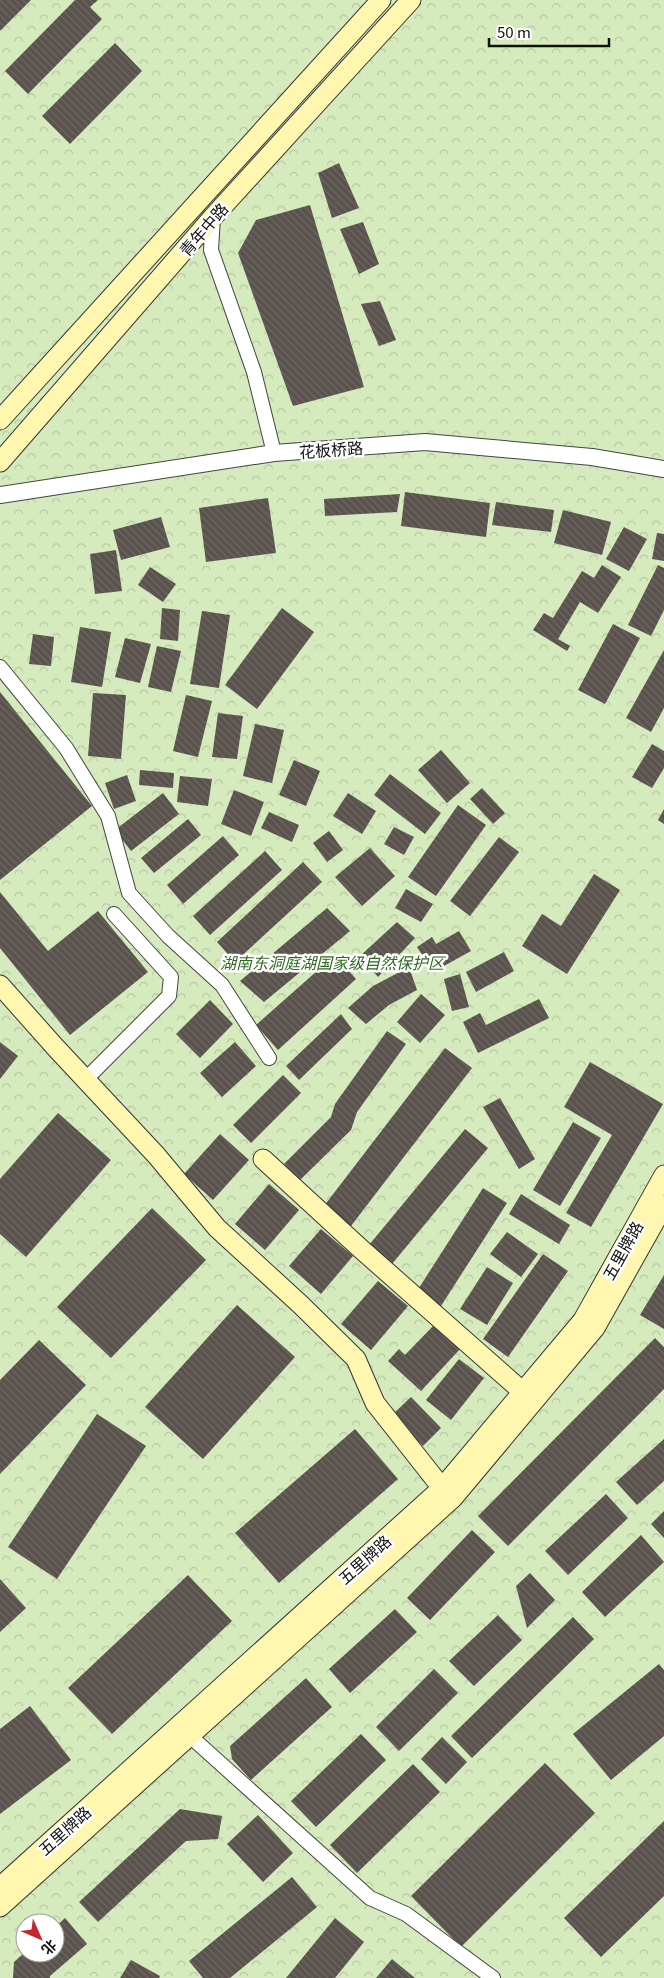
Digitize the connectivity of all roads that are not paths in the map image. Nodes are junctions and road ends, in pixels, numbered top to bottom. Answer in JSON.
{"nodes":[{"id":1,"x":381,"y":0,"type":"edge"},
{"id":2,"x":411,"y":0,"type":"edge"},
{"id":3,"x":213,"y":218,"type":"junction"},
{"id":4,"x":0,"y":420,"type":"edge"},
{"id":5,"x":274,"y":453,"type":"junction"},
{"id":6,"x":0,"y":462,"type":"edge"},
{"id":7,"x":664,"y":469,"type":"edge"},
{"id":8,"x":0,"y":495,"type":"edge"},
{"id":9,"x":0,"y":667,"type":"edge"},
{"id":10,"x":114,"y":914,"type":"dead end"},
{"id":11,"x":0,"y":985,"type":"edge"},
{"id":12,"x":269,"y":1058,"type":"dead end"},
{"id":13,"x":85,"y":1080,"type":"junction"},
{"id":14,"x":263,"y":1159,"type":"dead end"},
{"id":15,"x":664,"y":1175,"type":"edge"},
{"id":16,"x":664,"y":1205,"type":"edge"},
{"id":17,"x":523,"y":1392,"type":"junction"},
{"id":18,"x":442,"y":1488,"type":"junction"},
{"id":19,"x":190,"y":1736,"type":"junction"},
{"id":20,"x":0,"y":1887,"type":"edge"},
{"id":21,"x":0,"y":1906,"type":"edge"},
{"id":22,"x":493,"y":1978,"type":"edge"}],
"edges":[{"from":1,"to":4,"type":"main road","name":"青年中路"},
{"from":2,"to":3,"type":"main road","name":"青年中路"},
{"from":3,"to":5,"type":"street"},
{"from":3,"to":6,"type":"main road","name":"青年中路"},
{"from":5,"to":7,"type":"street","name":"花板桥路"},
{"from":5,"to":8,"type":"street","name":"花板桥路"},
{"from":9,"to":12,"type":"street"},
{"from":10,"to":13,"type":"street"},
{"from":11,"to":13,"type":"main road"},
{"from":13,"to":18,"type":"main road"},
{"from":14,"to":17,"type":"main road"},
{"from":15,"to":17,"type":"main road","name":"五里牌路"},
{"from":16,"to":19,"type":"main road","name":"五里牌路"},
{"from":17,"to":18,"type":"main road","name":"五里牌路"},
{"from":18,"to":20,"type":"main road","name":"五里牌路"},
{"from":19,"to":21,"type":"main road","name":"五里牌路"},
{"from":19,"to":22,"type":"street"}]}
